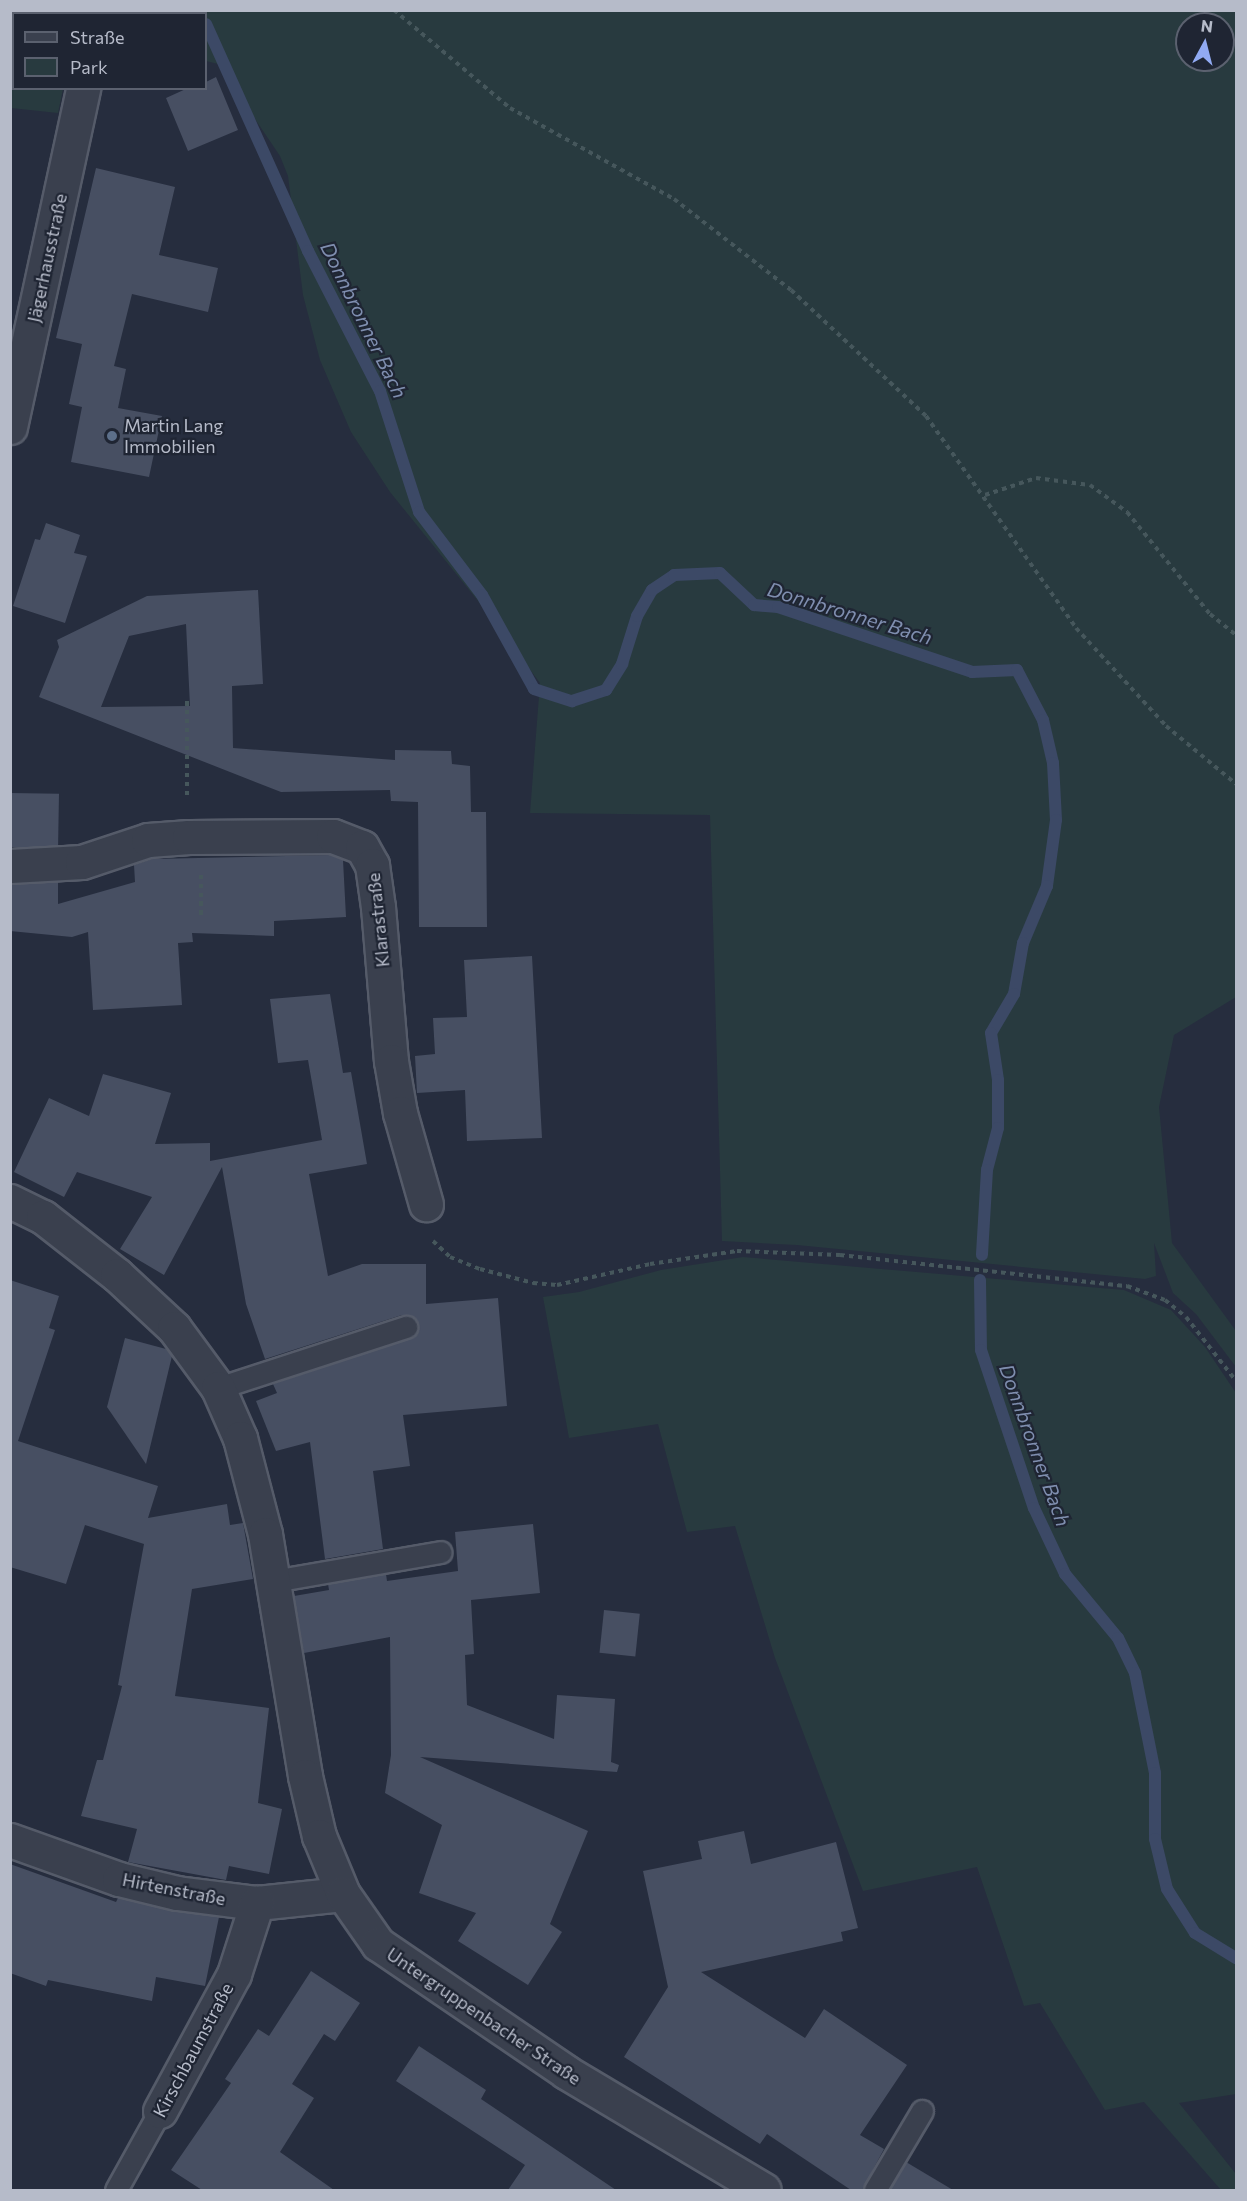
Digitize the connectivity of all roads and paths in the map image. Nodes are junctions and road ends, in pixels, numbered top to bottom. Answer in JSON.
{"nodes":[{"id":1,"x":394,"y":10,"type":"edge"},
{"id":2,"x":83,"y":90,"type":"edge"},
{"id":3,"x":10,"y":427,"type":"edge"},
{"id":4,"x":985,"y":495,"type":"junction"},
{"id":5,"x":1236,"y":635,"type":"edge"},
{"id":6,"x":187,"y":701,"type":"dead end"},
{"id":7,"x":1236,"y":784,"type":"edge"},
{"id":8,"x":179,"y":838,"type":"junction"},
{"id":9,"x":10,"y":867,"type":"edge"},
{"id":10,"x":10,"y":1201,"type":"edge"},
{"id":11,"x":426,"y":1204,"type":"joint"},
{"id":12,"x":406,"y":1327,"type":"dead end"},
{"id":13,"x":1236,"y":1381,"type":"edge"},
{"id":14,"x":218,"y":1388,"type":"junction"},
{"id":15,"x":441,"y":1552,"type":"dead end"},
{"id":16,"x":273,"y":1581,"type":"junction"},
{"id":17,"x":10,"y":1840,"type":"edge"},
{"id":18,"x":342,"y":1894,"type":"junction"},
{"id":19,"x":257,"y":1903,"type":"junction"},
{"id":20,"x":160,"y":2111,"type":"joint"},
{"id":21,"x":922,"y":2111,"type":"dead end"},
{"id":22,"x":116,"y":2190,"type":"edge"},
{"id":23,"x":764,"y":2190,"type":"edge"},
{"id":24,"x":875,"y":2190,"type":"edge"}],
"edges":[{"from":1,"to":4,"type":"path"},
{"from":2,"to":3,"type":"street","name":"Jägerhausstraße"},
{"from":4,"to":5,"type":"path"},
{"from":4,"to":7,"type":"path"},
{"from":6,"to":8,"type":"path"},
{"from":8,"to":9,"type":"street","name":"Klarastraße"},
{"from":8,"to":11,"type":"street","name":"Klarastraße"},
{"from":10,"to":14,"type":"street","name":"Untergruppenbacher Straße"},
{"from":11,"to":13,"type":"path"},
{"from":12,"to":14,"type":"lane"},
{"from":14,"to":16,"type":"street","name":"Untergruppenbacher Straße"},
{"from":15,"to":16,"type":"lane"},
{"from":16,"to":18,"type":"street","name":"Untergruppenbacher Straße"},
{"from":17,"to":19,"type":"street","name":"Hirtenstraße"},
{"from":18,"to":19,"type":"street","name":"Hirtenstraße"},
{"from":18,"to":23,"type":"street","name":"Untergruppenbacher Straße"},
{"from":19,"to":20,"type":"street","name":"Kirschbaumstraße"},
{"from":20,"to":22,"type":"lane","name":"Kirschbaumstraße"},
{"from":21,"to":24,"type":"lane"}]}
